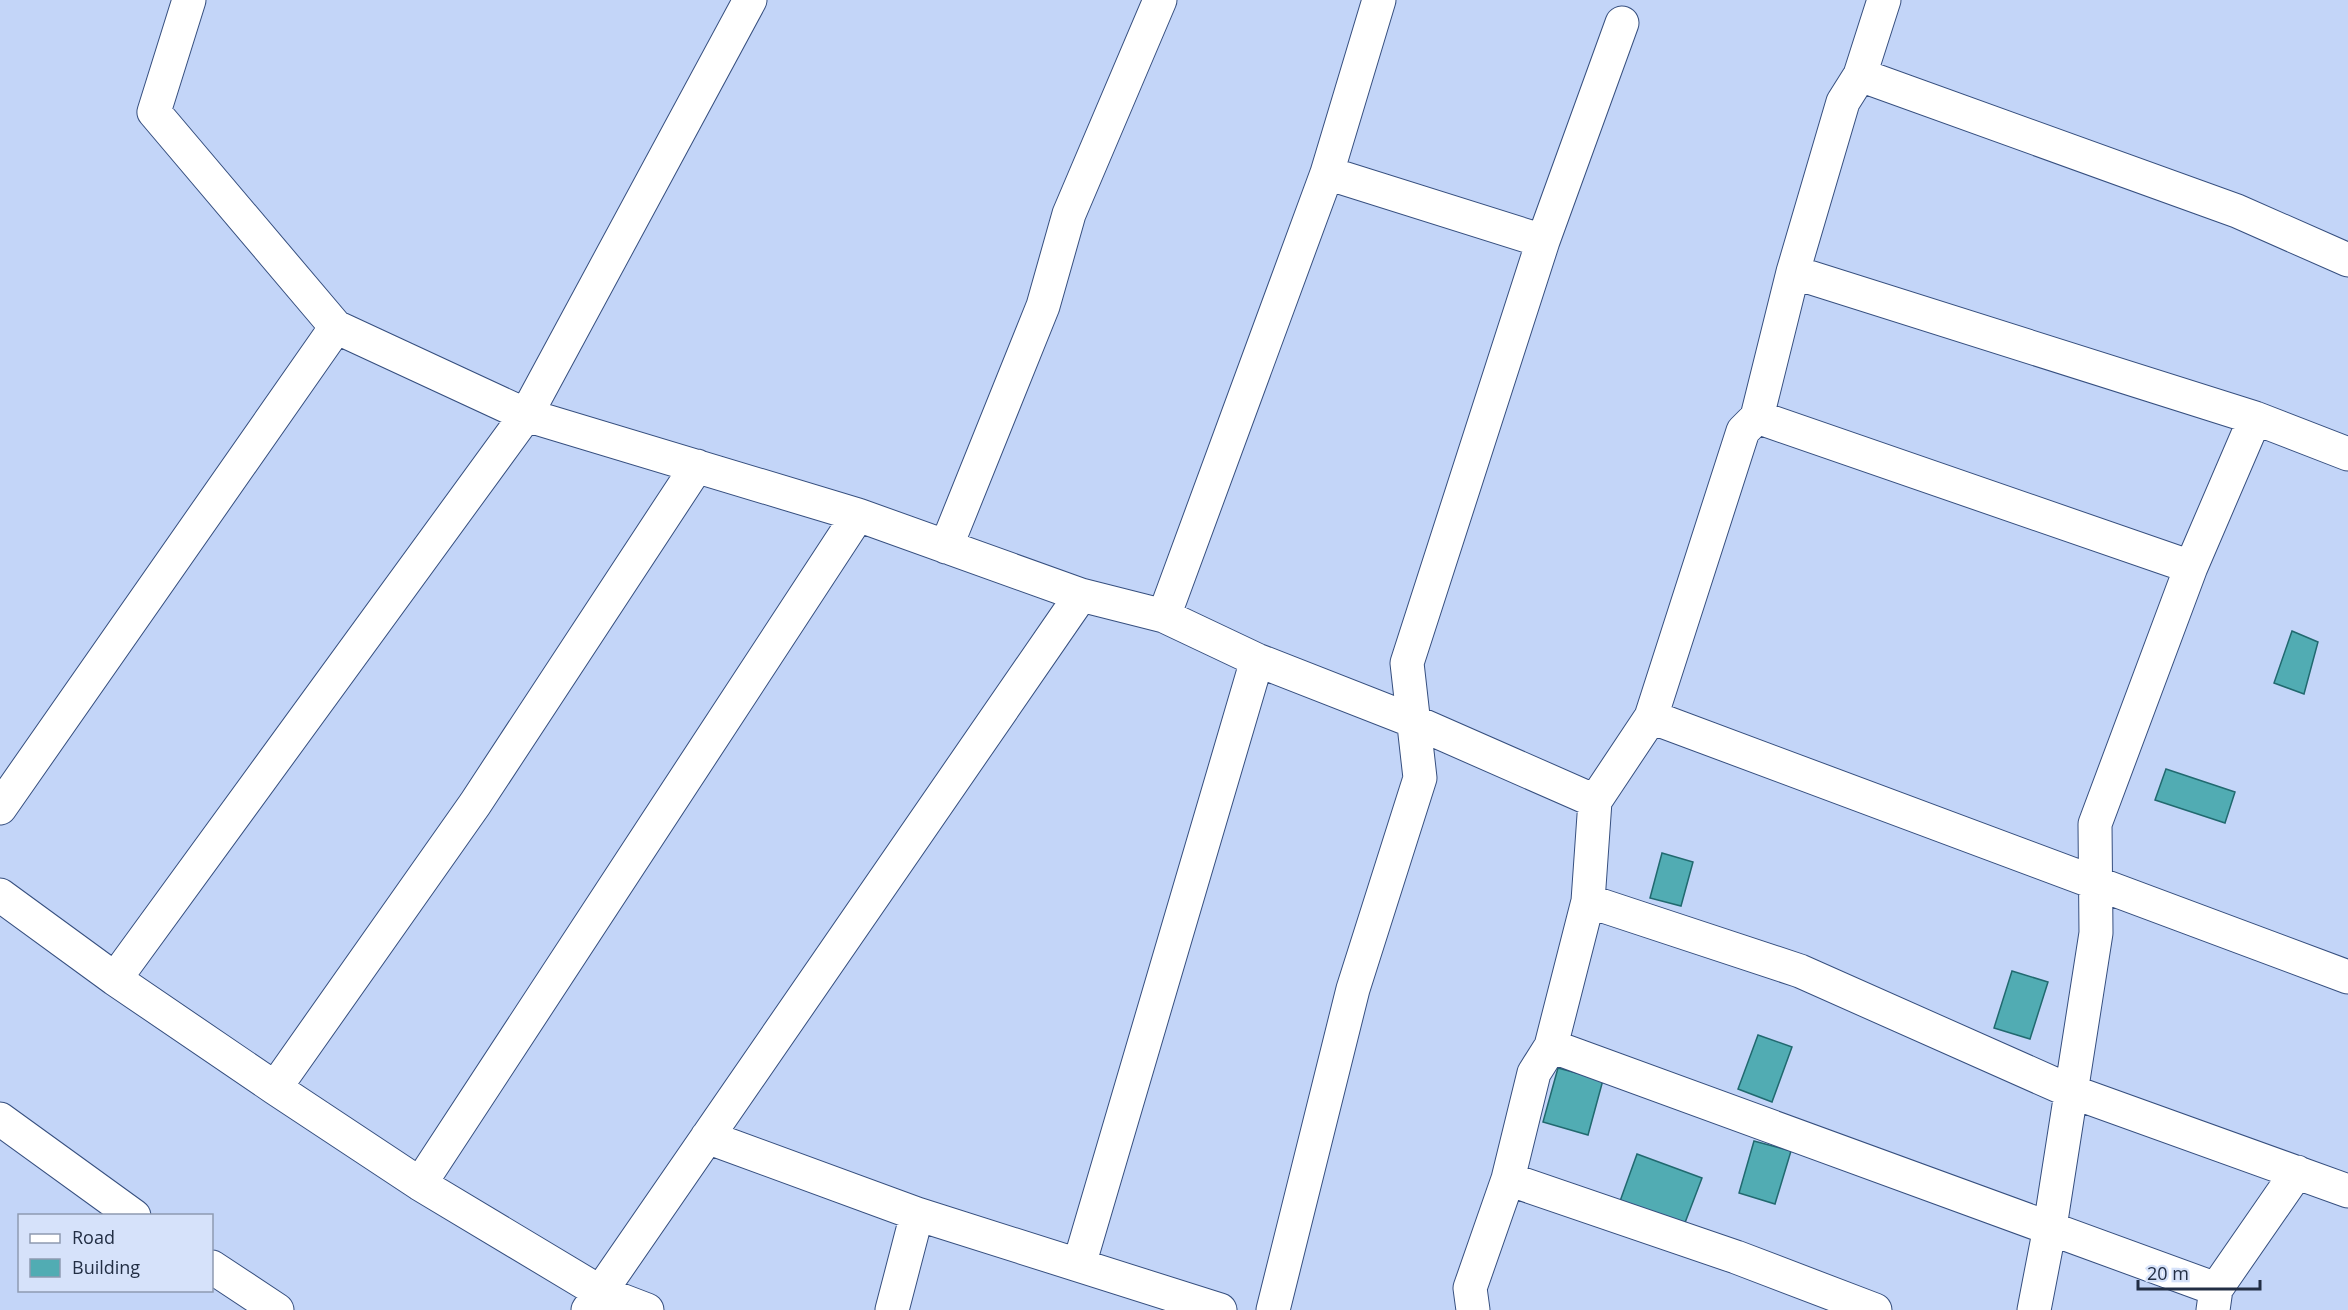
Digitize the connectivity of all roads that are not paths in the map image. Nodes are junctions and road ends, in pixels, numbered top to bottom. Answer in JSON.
{"nodes":[{"id":1,"x":189,"y":0,"type":"edge"},
{"id":2,"x":750,"y":0,"type":"edge"},
{"id":3,"x":1160,"y":0,"type":"edge"},
{"id":4,"x":1379,"y":0,"type":"edge"},
{"id":5,"x":1884,"y":0,"type":"edge"},
{"id":6,"x":1622,"y":23,"type":"dead end"},
{"id":7,"x":1860,"y":75,"type":"junction"},
{"id":8,"x":1327,"y":173,"type":"junction"},
{"id":9,"x":1543,"y":241,"type":"junction"},
{"id":10,"x":2348,"y":260,"type":"edge"},
{"id":11,"x":1793,"y":272,"type":"junction"},
{"id":12,"x":336,"y":327,"type":"junction"},
{"id":13,"x":526,"y":415,"type":"junction"},
{"id":14,"x":1757,"y":417,"type":"junction"},
{"id":15,"x":2255,"y":418,"type":"junction"},
{"id":16,"x":2348,"y":454,"type":"edge"},
{"id":17,"x":697,"y":466,"type":"junction"},
{"id":18,"x":858,"y":515,"type":"junction"},
{"id":19,"x":946,"y":547,"type":"junction"},
{"id":20,"x":2191,"y":567,"type":"junction"},
{"id":21,"x":1081,"y":595,"type":"junction"},
{"id":22,"x":1164,"y":616,"type":"junction"},
{"id":23,"x":1257,"y":660,"type":"junction"},
{"id":24,"x":1651,"y":717,"type":"junction"},
{"id":25,"x":1413,"y":721,"type":"junction"},
{"id":26,"x":1595,"y":801,"type":"junction"},
{"id":27,"x":0,"y":808,"type":"edge"},
{"id":28,"x":2094,"y":883,"type":"junction"},
{"id":29,"x":0,"y":895,"type":"edge"},
{"id":30,"x":1588,"y":901,"type":"junction"},
{"id":31,"x":2348,"y":977,"type":"edge"},
{"id":32,"x":115,"y":979,"type":"junction"},
{"id":33,"x":1551,"y":1046,"type":"junction"},
{"id":34,"x":275,"y":1088,"type":"junction"},
{"id":35,"x":2070,"y":1091,"type":"junction"},
{"id":36,"x":0,"y":1119,"type":"edge"},
{"id":37,"x":707,"y":1137,"type":"junction"},
{"id":38,"x":2297,"y":1172,"type":"junction"},
{"id":39,"x":1508,"y":1179,"type":"junction"},
{"id":40,"x":420,"y":1184,"type":"junction"},
{"id":41,"x":2348,"y":1191,"type":"edge"},
{"id":42,"x":133,"y":1214,"type":"edge"},
{"id":43,"x":917,"y":1214,"type":"junction"},
{"id":44,"x":2050,"y":1227,"type":"junction"},
{"id":45,"x":1079,"y":1265,"type":"junction"},
{"id":46,"x":213,"y":1268,"type":"edge"},
{"id":47,"x":2215,"y":1299,"type":"edge"},
{"id":48,"x":594,"y":1301,"type":"edge"},
{"id":49,"x":277,"y":1310,"type":"edge"},
{"id":50,"x":647,"y":1310,"type":"edge"},
{"id":51,"x":892,"y":1310,"type":"edge"},
{"id":52,"x":1220,"y":1310,"type":"edge"},
{"id":53,"x":1273,"y":1310,"type":"edge"},
{"id":54,"x":1473,"y":1310,"type":"edge"},
{"id":55,"x":1875,"y":1310,"type":"edge"},
{"id":56,"x":2034,"y":1310,"type":"edge"}],
"edges":[{"from":1,"to":12,"type":"street"},
{"from":2,"to":13,"type":"street"},
{"from":3,"to":19,"type":"street"},
{"from":4,"to":8,"type":"street"},
{"from":5,"to":7,"type":"street"},
{"from":6,"to":9,"type":"street"},
{"from":7,"to":10,"type":"street"},
{"from":7,"to":11,"type":"street"},
{"from":8,"to":9,"type":"street"},
{"from":8,"to":22,"type":"street"},
{"from":9,"to":25,"type":"street"},
{"from":11,"to":14,"type":"street"},
{"from":11,"to":15,"type":"street"},
{"from":12,"to":13,"type":"street"},
{"from":12,"to":27,"type":"street"},
{"from":13,"to":17,"type":"street"},
{"from":13,"to":32,"type":"street"},
{"from":14,"to":20,"type":"street"},
{"from":14,"to":24,"type":"street"},
{"from":15,"to":16,"type":"street"},
{"from":15,"to":20,"type":"street"},
{"from":17,"to":18,"type":"street"},
{"from":17,"to":34,"type":"street"},
{"from":18,"to":19,"type":"street"},
{"from":18,"to":40,"type":"street"},
{"from":19,"to":21,"type":"street"},
{"from":20,"to":28,"type":"street"},
{"from":21,"to":22,"type":"street"},
{"from":21,"to":37,"type":"street"},
{"from":22,"to":23,"type":"street"},
{"from":23,"to":25,"type":"street"},
{"from":23,"to":45,"type":"street"},
{"from":24,"to":26,"type":"street"},
{"from":24,"to":28,"type":"street"},
{"from":25,"to":26,"type":"street"},
{"from":25,"to":53,"type":"street"},
{"from":26,"to":30,"type":"street"},
{"from":28,"to":31,"type":"street"},
{"from":28,"to":35,"type":"street"},
{"from":29,"to":32,"type":"street"},
{"from":30,"to":33,"type":"street"},
{"from":30,"to":35,"type":"street"},
{"from":32,"to":34,"type":"street"},
{"from":33,"to":39,"type":"street"},
{"from":33,"to":44,"type":"street"},
{"from":34,"to":40,"type":"street"},
{"from":35,"to":38,"type":"street"},
{"from":35,"to":44,"type":"street"},
{"from":36,"to":42,"type":"street"},
{"from":37,"to":43,"type":"street"},
{"from":37,"to":48,"type":"street"},
{"from":38,"to":41,"type":"street"},
{"from":38,"to":47,"type":"street"},
{"from":39,"to":54,"type":"street"},
{"from":39,"to":55,"type":"street"},
{"from":40,"to":48,"type":"street"},
{"from":43,"to":45,"type":"street"},
{"from":43,"to":51,"type":"street"},
{"from":44,"to":47,"type":"street"},
{"from":44,"to":56,"type":"street"},
{"from":45,"to":52,"type":"street"},
{"from":46,"to":49,"type":"street"},
{"from":48,"to":50,"type":"street"}]}
